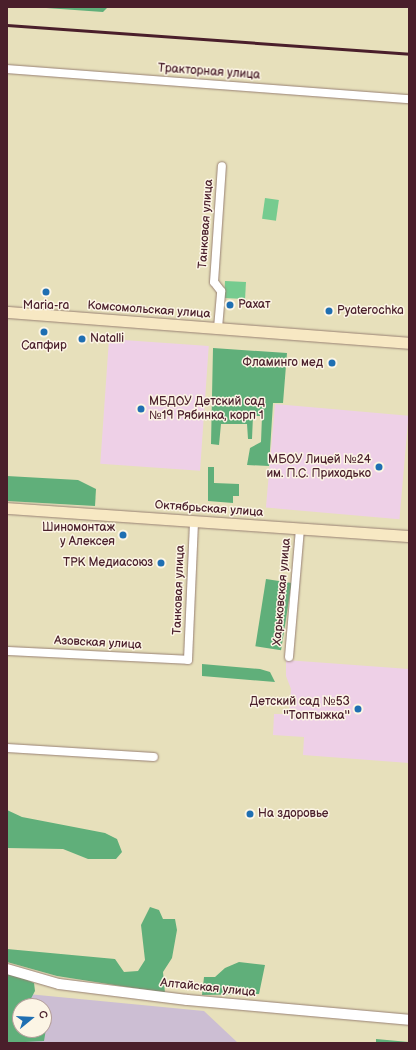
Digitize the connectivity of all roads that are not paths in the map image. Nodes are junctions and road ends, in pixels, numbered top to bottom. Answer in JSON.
{"nodes":[{"id":1,"x":7,"y":69,"type":"edge"},
{"id":2,"x":409,"y":99,"type":"edge"},
{"id":3,"x":222,"y":166,"type":"dead end"},
{"id":4,"x":7,"y":312,"type":"edge"},
{"id":5,"x":218,"y":328,"type":"junction"},
{"id":6,"x":409,"y":343,"type":"edge"},
{"id":7,"x":7,"y":508,"type":"edge"},
{"id":8,"x":194,"y":521,"type":"junction"},
{"id":9,"x":300,"y":528,"type":"junction"},
{"id":10,"x":409,"y":536,"type":"edge"},
{"id":11,"x":7,"y":651,"type":"edge"},
{"id":12,"x":289,"y":657,"type":"dead end"},
{"id":13,"x":188,"y":660,"type":"joint"},
{"id":14,"x":7,"y":748,"type":"edge"},
{"id":15,"x":154,"y":757,"type":"dead end"},
{"id":16,"x":7,"y":968,"type":"edge"},
{"id":17,"x":409,"y":1020,"type":"edge"}],
"edges":[{"from":1,"to":2,"type":"street","name":"Тракторная улица"},
{"from":3,"to":5,"type":"street","name":"Танковая улица"},
{"from":4,"to":5,"type":"main road","name":"Комсомольская улица"},
{"from":5,"to":6,"type":"main road","name":"Комсомольская улица"},
{"from":7,"to":8,"type":"main road","name":"Октябрьская улица"},
{"from":8,"to":9,"type":"main road","name":"Октябрьская улица"},
{"from":8,"to":13,"type":"street","name":"Танковая улица"},
{"from":9,"to":10,"type":"main road","name":"Октябрьская улица"},
{"from":9,"to":12,"type":"street","name":"Харьковская улица"},
{"from":11,"to":13,"type":"street","name":"Азовская улица"},
{"from":14,"to":15,"type":"street"},
{"from":16,"to":17,"type":"street","name":"Алтайская улица"}]}
